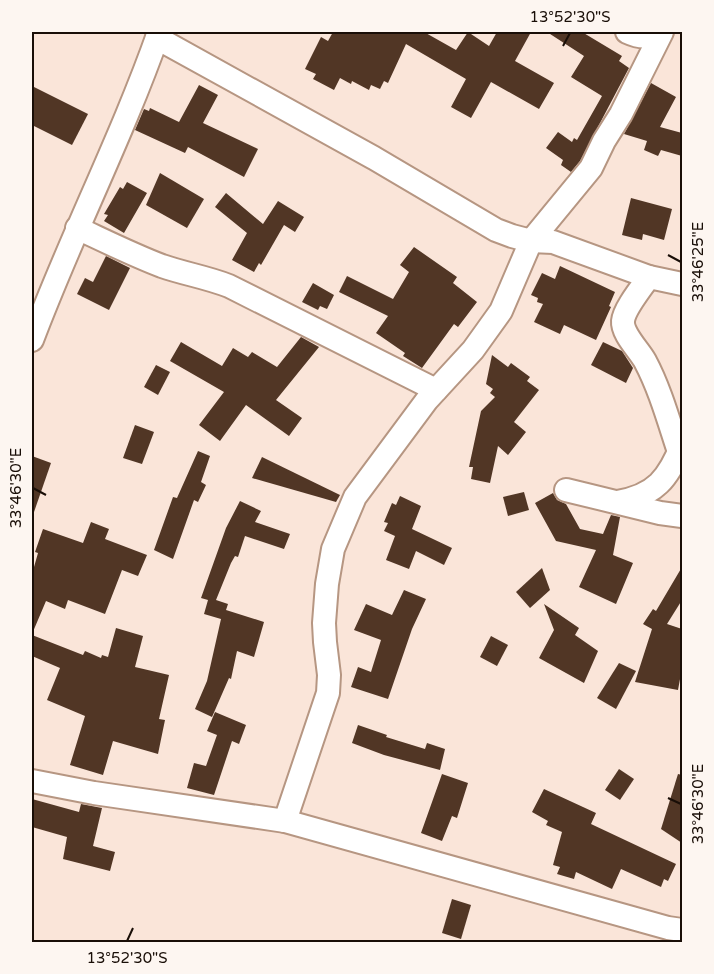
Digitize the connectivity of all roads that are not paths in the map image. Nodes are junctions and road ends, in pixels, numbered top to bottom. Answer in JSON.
{"nodes":[{"id":1,"x":627,"y":32,"type":"edge"},
{"id":2,"x":661,"y":32,"type":"edge"},
{"id":3,"x":158,"y":35,"type":"edge"},
{"id":4,"x":77,"y":228,"type":"junction"},
{"id":5,"x":531,"y":241,"type":"junction"},
{"id":6,"x":649,"y":277,"type":"junction"},
{"id":7,"x":682,"y":284,"type":"edge"},
{"id":8,"x":32,"y":340,"type":"edge"},
{"id":9,"x":436,"y":390,"type":"junction"},
{"id":10,"x":681,"y":448,"type":"edge"},
{"id":11,"x":566,"y":490,"type":"dead end"},
{"id":12,"x":615,"y":502,"type":"junction"},
{"id":13,"x":682,"y":516,"type":"edge"},
{"id":14,"x":32,"y":781,"type":"edge"},
{"id":15,"x":285,"y":821,"type":"junction"},
{"id":16,"x":682,"y":930,"type":"edge"}],
"edges":[{"from":1,"to":2,"type":"street"},
{"from":2,"to":5,"type":"street"},
{"from":3,"to":4,"type":"street"},
{"from":3,"to":5,"type":"street"},
{"from":4,"to":8,"type":"street"},
{"from":4,"to":9,"type":"street"},
{"from":5,"to":6,"type":"street"},
{"from":5,"to":9,"type":"street"},
{"from":6,"to":7,"type":"street"},
{"from":6,"to":10,"type":"street"},
{"from":9,"to":15,"type":"street"},
{"from":10,"to":12,"type":"street"},
{"from":11,"to":12,"type":"street"},
{"from":12,"to":13,"type":"street"},
{"from":14,"to":15,"type":"street"},
{"from":15,"to":16,"type":"street"}]}
